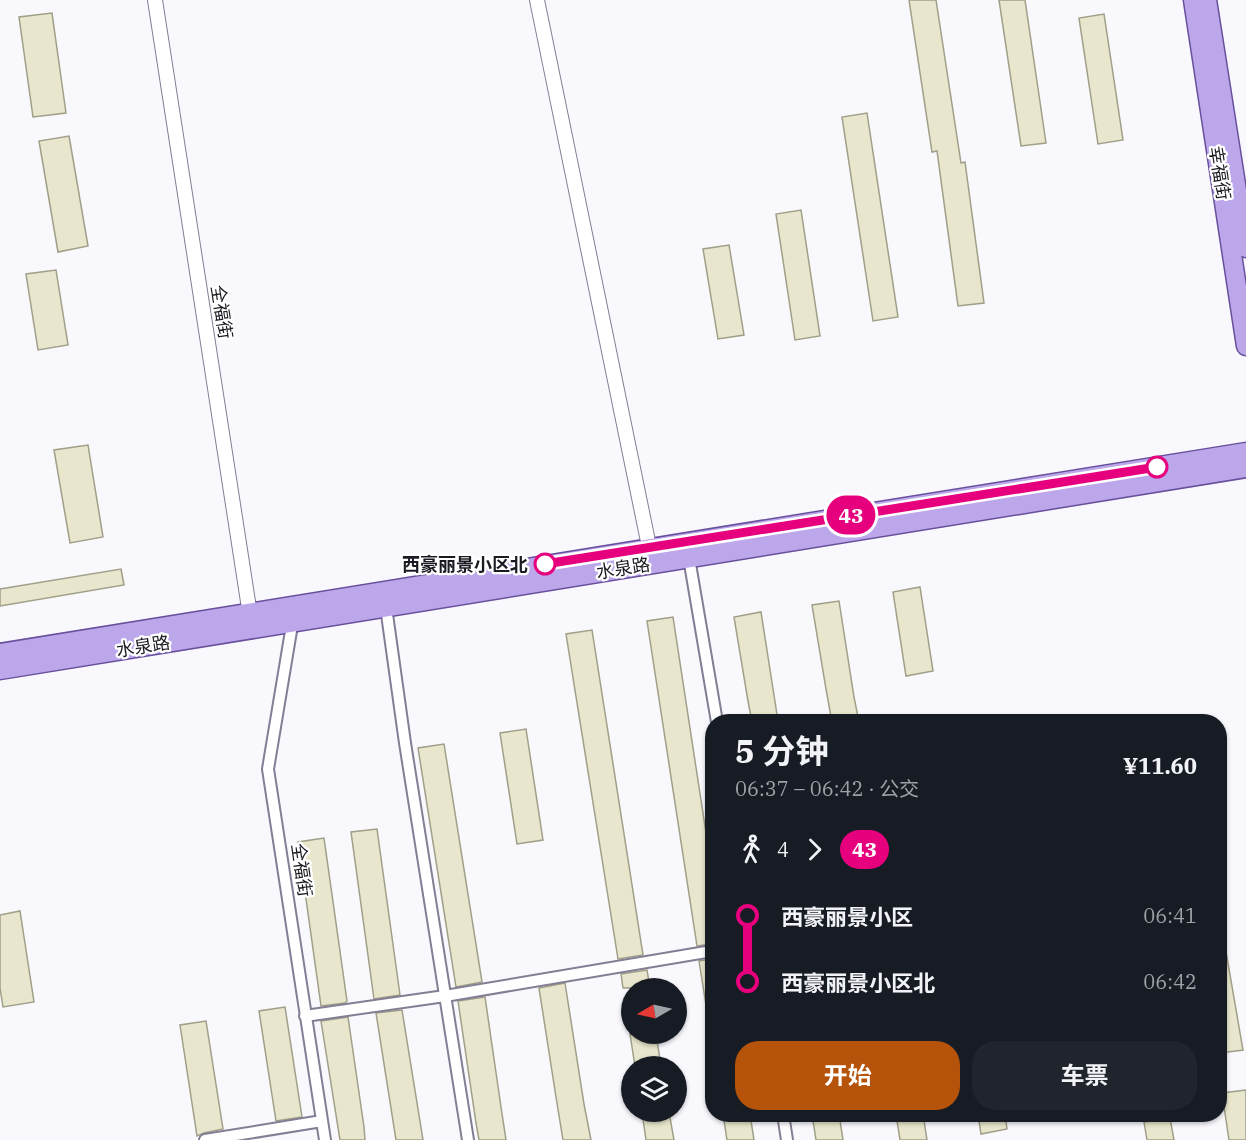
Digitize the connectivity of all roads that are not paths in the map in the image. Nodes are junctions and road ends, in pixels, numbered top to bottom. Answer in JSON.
{"nodes":[{"id":1,"x":155,"y":0,"type":"edge"},
{"id":2,"x":537,"y":0,"type":"edge"},
{"id":3,"x":1193,"y":0,"type":"edge"},
{"id":4,"x":1207,"y":0,"type":"edge"},
{"id":5,"x":1246,"y":248,"type":"edge"},
{"id":6,"x":1246,"y":346,"type":"edge"},
{"id":7,"x":1246,"y":452,"type":"edge"},
{"id":8,"x":1246,"y":468,"type":"edge"},
{"id":9,"x":651,"y":555,"type":"junction"},
{"id":10,"x":689,"y":558,"type":"junction"},
{"id":11,"x":387,"y":607,"type":"junction"},
{"id":12,"x":292,"y":614,"type":"junction"},
{"id":13,"x":250,"y":621,"type":"junction"},
{"id":14,"x":0,"y":653,"type":"edge"},
{"id":15,"x":0,"y":670,"type":"edge"},
{"id":16,"x":716,"y":714,"type":"edge"},
{"id":17,"x":705,"y":952,"type":"edge"},
{"id":18,"x":446,"y":996,"type":"junction"},
{"id":19,"x":305,"y":1016,"type":"junction"},
{"id":20,"x":322,"y":1121,"type":"junction"},
{"id":21,"x":784,"y":1122,"type":"edge"},
{"id":22,"x":205,"y":1140,"type":"edge"},
{"id":23,"x":325,"y":1140,"type":"edge"},
{"id":24,"x":468,"y":1140,"type":"edge"},
{"id":25,"x":787,"y":1140,"type":"edge"}],
"edges":[{"from":1,"to":13,"type":"street","name":"全福街"},
{"from":2,"to":9,"type":"street"},
{"from":3,"to":6,"type":"main road","name":"幸福街"},
{"from":4,"to":5,"type":"main road","name":"幸福街"},
{"from":7,"to":9,"type":"main road","name":"水泉路"},
{"from":8,"to":10,"type":"main road","name":"水泉路"},
{"from":9,"to":10,"type":"main road","name":"水泉路"},
{"from":9,"to":11,"type":"main road","name":"水泉路"},
{"from":9,"to":12,"type":"main road","name":"水泉路"},
{"from":10,"to":16,"type":"street"},
{"from":11,"to":12,"type":"main road","name":"水泉路"},
{"from":11,"to":18,"type":"street"},
{"from":12,"to":13,"type":"main road","name":"水泉路"},
{"from":12,"to":19,"type":"street","name":"全福街"},
{"from":13,"to":14,"type":"main road","name":"水泉路"},
{"from":13,"to":15,"type":"main road","name":"水泉路"},
{"from":17,"to":18,"type":"street"},
{"from":18,"to":19,"type":"street"},
{"from":18,"to":24,"type":"street"},
{"from":19,"to":20,"type":"street","name":"全福街"},
{"from":20,"to":22,"type":"street"},
{"from":20,"to":23,"type":"street","name":"全福街"},
{"from":21,"to":25,"type":"street"}]}
